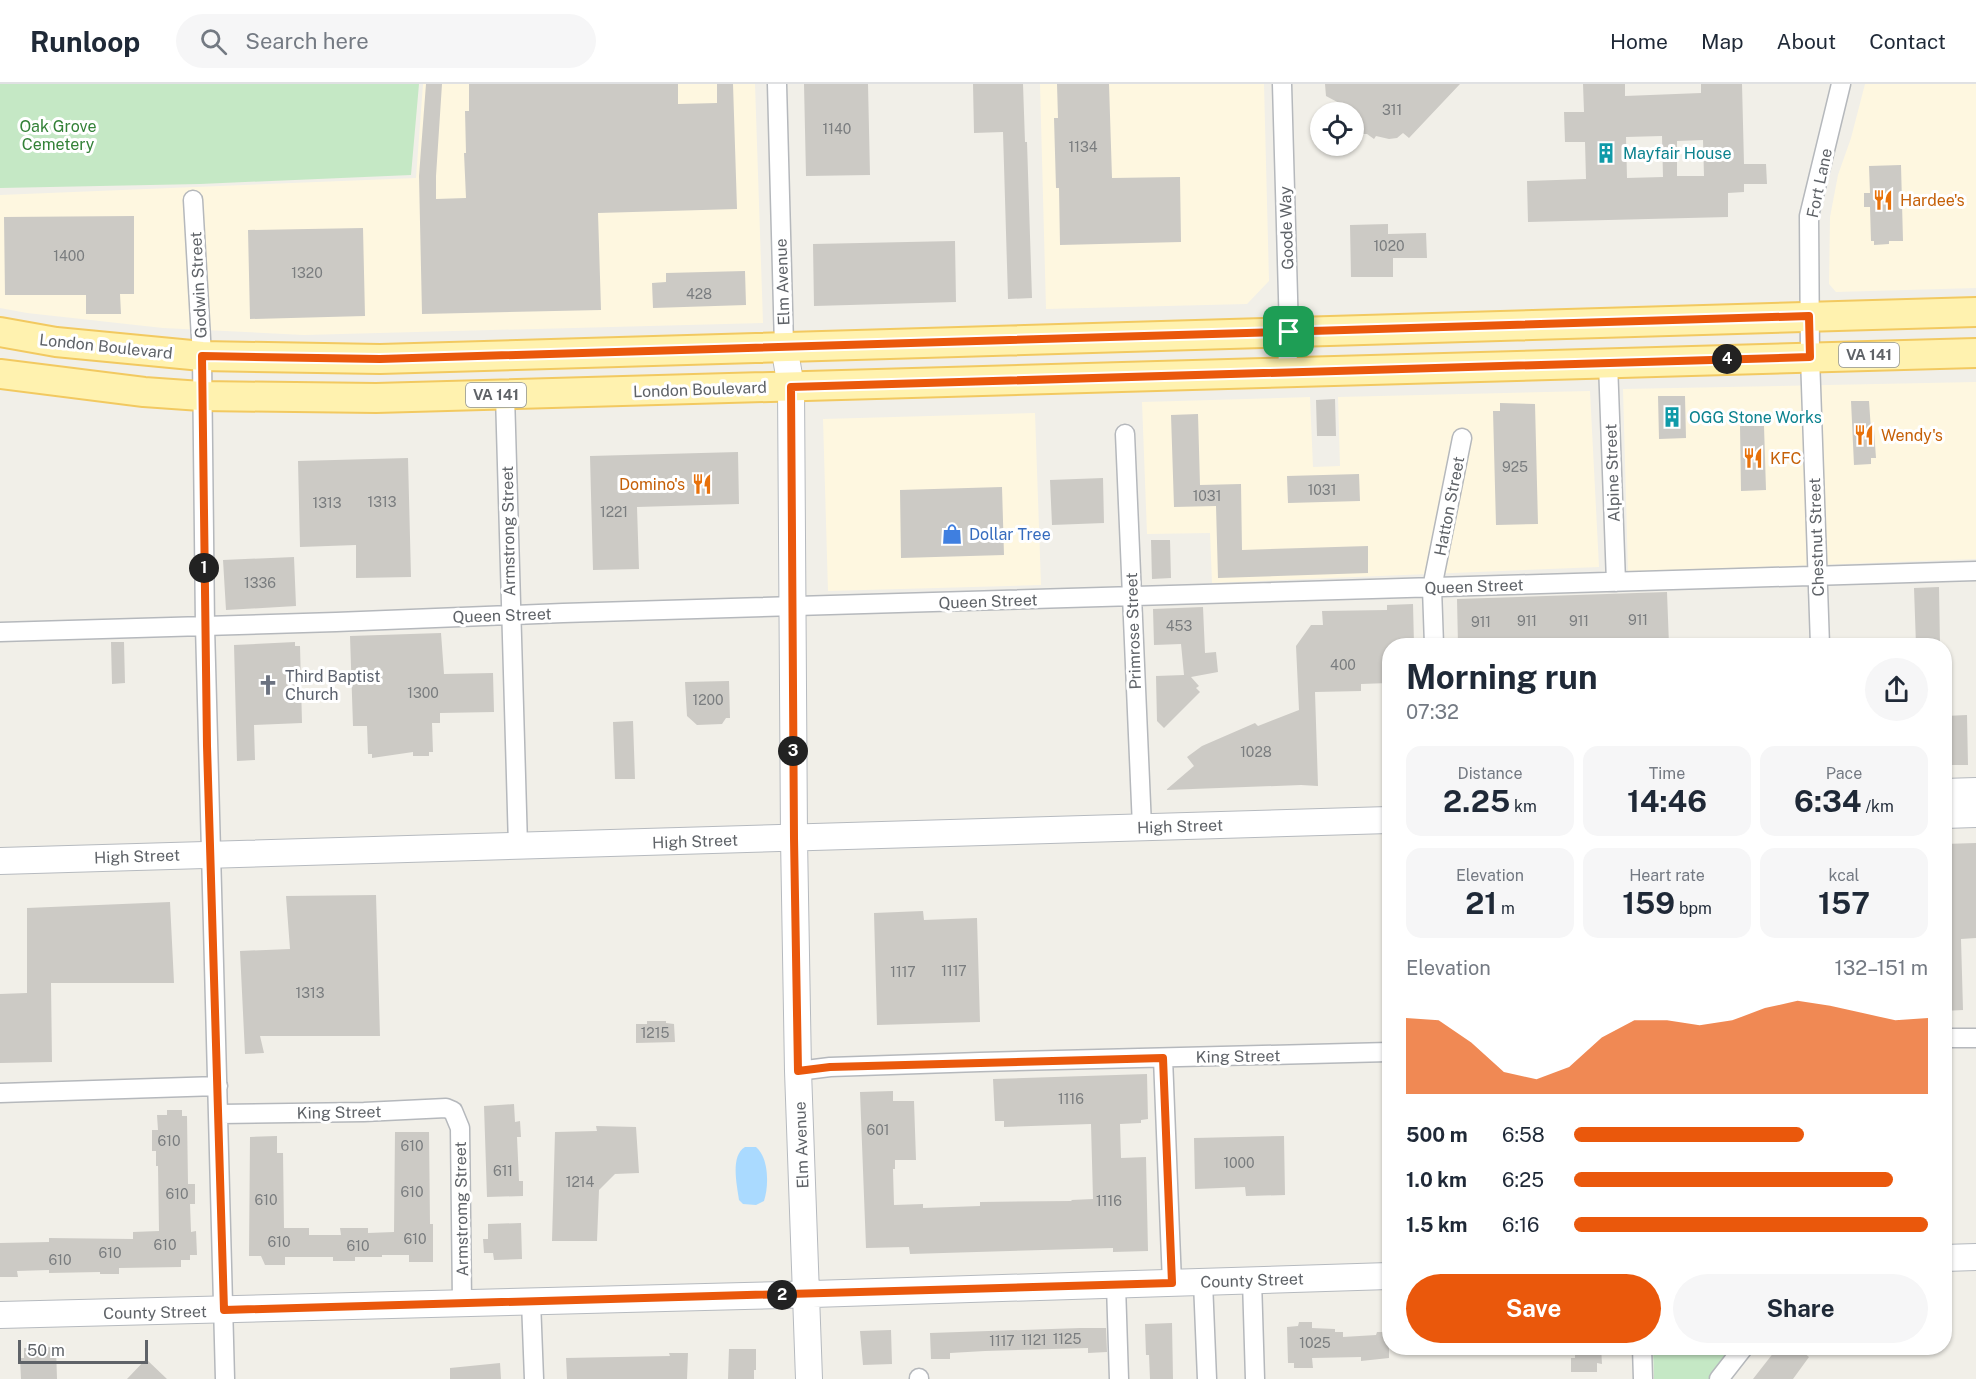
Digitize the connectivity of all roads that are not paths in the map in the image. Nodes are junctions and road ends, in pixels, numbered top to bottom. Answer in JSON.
{"nodes":[{"id":1,"x":777,"y":84,"type":"edge"},
{"id":2,"x":1282,"y":84,"type":"edge"},
{"id":3,"x":1841,"y":84,"type":"edge"},
{"id":4,"x":193,"y":200,"type":"dead end"},
{"id":5,"x":1976,"y":312,"type":"edge"},
{"id":6,"x":1809,"y":316,"type":"junction"},
{"id":7,"x":0,"y":332,"type":"edge"},
{"id":8,"x":1289,"y":332,"type":"junction"},
{"id":9,"x":784,"y":346,"type":"junction"},
{"id":10,"x":1976,"y":353,"type":"edge"},
{"id":11,"x":202,"y":356,"type":"junction"},
{"id":12,"x":1810,"y":357,"type":"junction"},
{"id":13,"x":1608,"y":363,"type":"junction"},
{"id":14,"x":1287,"y":372,"type":"junction"},
{"id":15,"x":0,"y":374,"type":"edge"},
{"id":16,"x":791,"y":387,"type":"junction"},
{"id":17,"x":505,"y":395,"type":"junction"},
{"id":18,"x":201,"y":396,"type":"junction"},
{"id":19,"x":1125,"y":435,"type":"dead end"},
{"id":20,"x":1462,"y":438,"type":"dead end"},
{"id":21,"x":1976,"y":571,"type":"edge"},
{"id":22,"x":1818,"y":576,"type":"junction"},
{"id":23,"x":1616,"y":582,"type":"junction"},
{"id":24,"x":1432,"y":588,"type":"junction"},
{"id":25,"x":1132,"y":597,"type":"junction"},
{"id":26,"x":793,"y":607,"type":"junction"},
{"id":27,"x":510,"y":615,"type":"junction"},
{"id":28,"x":205,"y":626,"type":"junction"},
{"id":29,"x":0,"y":632,"type":"edge"},
{"id":30,"x":1434,"y":638,"type":"edge"},
{"id":31,"x":1820,"y":638,"type":"edge"},
{"id":32,"x":1976,"y":791,"type":"edge"},
{"id":33,"x":1952,"y":792,"type":"edge"},
{"id":34,"x":1976,"y":814,"type":"edge"},
{"id":35,"x":1952,"y":815,"type":"edge"},
{"id":36,"x":1382,"y":820,"type":"edge"},
{"id":37,"x":1142,"y":827,"type":"junction"},
{"id":38,"x":794,"y":838,"type":"junction"},
{"id":39,"x":518,"y":846,"type":"junction"},
{"id":40,"x":211,"y":854,"type":"junction"},
{"id":41,"x":0,"y":861,"type":"edge"},
{"id":42,"x":1952,"y":1038,"type":"edge"},
{"id":43,"x":1976,"y":1038,"type":"edge"},
{"id":44,"x":1382,"y":1052,"type":"edge"},
{"id":45,"x":1163,"y":1058,"type":"junction"},
{"id":46,"x":798,"y":1071,"type":"junction"},
{"id":47,"x":218,"y":1086,"type":"junction"},
{"id":48,"x":0,"y":1093,"type":"edge"},
{"id":49,"x":219,"y":1114,"type":"junction"},
{"id":50,"x":456,"y":1116,"type":"joint"},
{"id":51,"x":1976,"y":1257,"type":"edge"},
{"id":52,"x":1952,"y":1258,"type":"edge"},
{"id":53,"x":1382,"y":1276,"type":"edge"},
{"id":54,"x":1252,"y":1280,"type":"junction"},
{"id":55,"x":1203,"y":1282,"type":"junction"},
{"id":56,"x":1172,"y":1283,"type":"junction"},
{"id":57,"x":1116,"y":1285,"type":"junction"},
{"id":58,"x":808,"y":1294,"type":"junction"},
{"id":59,"x":531,"y":1301,"type":"junction"},
{"id":60,"x":462,"y":1303,"type":"junction"},
{"id":61,"x":224,"y":1310,"type":"junction"},
{"id":62,"x":0,"y":1315,"type":"edge"},
{"id":63,"x":1642,"y":1355,"type":"edge"},
{"id":64,"x":1738,"y":1355,"type":"edge"},
{"id":65,"x":225,"y":1379,"type":"edge"},
{"id":66,"x":534,"y":1379,"type":"edge"},
{"id":67,"x":809,"y":1379,"type":"edge"},
{"id":68,"x":1119,"y":1379,"type":"edge"},
{"id":69,"x":1207,"y":1379,"type":"edge"},
{"id":70,"x":1256,"y":1379,"type":"edge"},
{"id":71,"x":1643,"y":1379,"type":"edge"},
{"id":72,"x":1719,"y":1379,"type":"edge"}],
"edges":[{"from":1,"to":9,"type":"street","name":"Elm Avenue"},
{"from":2,"to":8,"type":"street","name":"Goode Way"},
{"from":3,"to":6,"type":"street","name":"Fort Lane"},
{"from":4,"to":11,"type":"street","name":"Godwin Street"},
{"from":5,"to":6,"type":"main road","name":"London Boulevard"},
{"from":6,"to":8,"type":"main road","name":"London Boulevard"},
{"from":6,"to":12,"type":"street","name":"Fort Lane"},
{"from":7,"to":11,"type":"main road","name":"London Boulevard"},
{"from":8,"to":9,"type":"main road","name":"London Boulevard"},
{"from":8,"to":14,"type":"street","name":"Goode Way"},
{"from":9,"to":11,"type":"main road","name":"London Boulevard"},
{"from":9,"to":16,"type":"main road","name":"Elm Avenue"},
{"from":10,"to":12,"type":"main road","name":"London Boulevard","number":"VA 141"},
{"from":11,"to":18,"type":"street","name":"Godwin Street"},
{"from":12,"to":13,"type":"main road","name":"London Boulevard","number":"VA 141"},
{"from":12,"to":22,"type":"street","name":"Chestnut Street"},
{"from":13,"to":14,"type":"main road","name":"London Boulevard","number":"VA 141"},
{"from":13,"to":23,"type":"street","name":"Alpine Street"},
{"from":14,"to":16,"type":"main road","name":"London Boulevard","number":"VA 141"},
{"from":15,"to":18,"type":"main road","name":"London Boulevard","number":"VA 141"},
{"from":16,"to":17,"type":"main road","name":"London Boulevard","number":"VA 141"},
{"from":16,"to":26,"type":"main road","name":"Elm Avenue"},
{"from":17,"to":18,"type":"main road","name":"London Boulevard","number":"VA 141"},
{"from":17,"to":27,"type":"street","name":"Armstrong Street"},
{"from":18,"to":28,"type":"street","name":"Godwin Street"},
{"from":19,"to":25,"type":"street","name":"Primrose Street"},
{"from":20,"to":24,"type":"street","name":"Hatton Street"},
{"from":21,"to":22,"type":"street","name":"Queen Street"},
{"from":22,"to":23,"type":"street","name":"Queen Street"},
{"from":22,"to":31,"type":"street","name":"Chestnut Street"},
{"from":23,"to":24,"type":"street","name":"Queen Street"},
{"from":24,"to":25,"type":"street","name":"Queen Street"},
{"from":24,"to":30,"type":"street","name":"Hatton Street"},
{"from":25,"to":26,"type":"street","name":"Queen Street"},
{"from":25,"to":37,"type":"street","name":"Primrose Street"},
{"from":26,"to":27,"type":"street","name":"Queen Street"},
{"from":26,"to":38,"type":"main road","name":"Elm Avenue"},
{"from":27,"to":28,"type":"street","name":"Queen Street"},
{"from":27,"to":39,"type":"street","name":"Armstrong Street"},
{"from":28,"to":29,"type":"street","name":"Queen Street"},
{"from":28,"to":40,"type":"street","name":"Godwin Street"},
{"from":32,"to":33,"type":"main road"},
{"from":34,"to":35,"type":"main road"},
{"from":36,"to":37,"type":"main road","name":"High Street"},
{"from":37,"to":38,"type":"main road","name":"High Street"},
{"from":38,"to":39,"type":"main road","name":"High Street"},
{"from":38,"to":46,"type":"main road","name":"Elm Avenue"},
{"from":39,"to":40,"type":"main road","name":"High Street"},
{"from":40,"to":41,"type":"main road","name":"High Street"},
{"from":40,"to":47,"type":"street","name":"Godwin Street"},
{"from":42,"to":43,"type":"street"},
{"from":44,"to":45,"type":"street","name":"King Street"},
{"from":45,"to":46,"type":"street","name":"King Street"},
{"from":45,"to":56,"type":"street"},
{"from":46,"to":58,"type":"main road","name":"Elm Avenue"},
{"from":47,"to":48,"type":"street"},
{"from":47,"to":49,"type":"street","name":"Godwin Street"},
{"from":49,"to":50,"type":"street","name":"King Street"},
{"from":49,"to":61,"type":"street","name":"Godwin Street"},
{"from":50,"to":60,"type":"street","name":"Armstromg Street"},
{"from":51,"to":52,"type":"main road"},
{"from":53,"to":54,"type":"main road","name":"County Street"},
{"from":54,"to":55,"type":"main road","name":"County Street"},
{"from":54,"to":70,"type":"street"},
{"from":55,"to":56,"type":"main road","name":"County Street"},
{"from":55,"to":69,"type":"street"},
{"from":56,"to":57,"type":"main road","name":"County Street"},
{"from":57,"to":58,"type":"main road","name":"County Street"},
{"from":57,"to":68,"type":"street"},
{"from":58,"to":59,"type":"main road","name":"County Street"},
{"from":58,"to":67,"type":"main road","name":"Elm Avenue"},
{"from":59,"to":60,"type":"main road","name":"County Street"},
{"from":59,"to":66,"type":"street"},
{"from":60,"to":61,"type":"main road","name":"County Street"},
{"from":61,"to":62,"type":"main road","name":"County Street"},
{"from":61,"to":65,"type":"street","name":"Godwin Street"},
{"from":63,"to":71,"type":"street"},
{"from":64,"to":72,"type":"street"}]}
